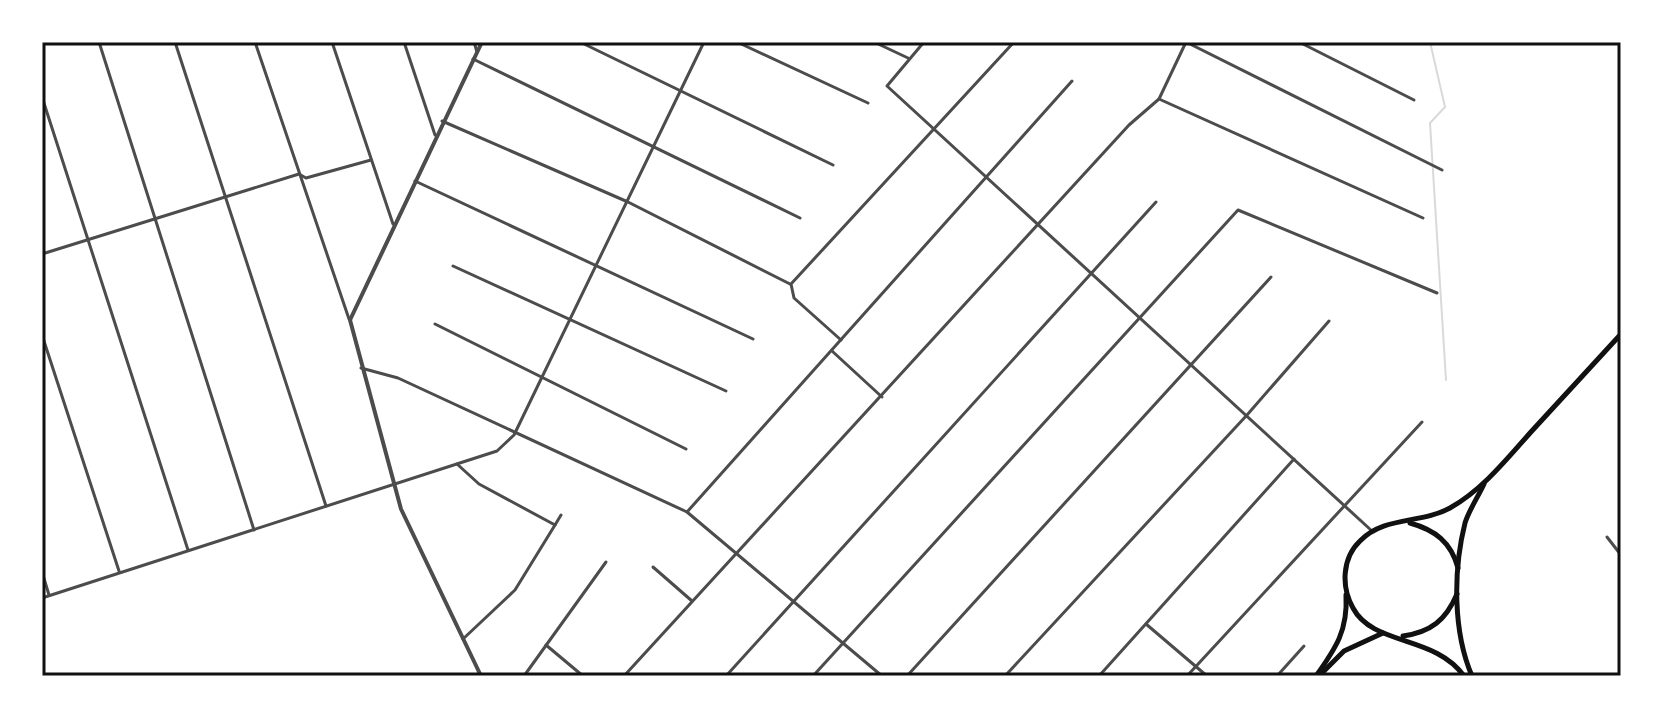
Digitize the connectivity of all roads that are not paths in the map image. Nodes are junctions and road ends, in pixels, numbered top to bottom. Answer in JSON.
{"nodes":[{"id":1,"x":99,"y":42,"type":"edge"},
{"id":2,"x":175,"y":42,"type":"edge"},
{"id":3,"x":255,"y":42,"type":"edge"},
{"id":4,"x":332,"y":42,"type":"edge"},
{"id":5,"x":404,"y":42,"type":"edge"},
{"id":6,"x":474,"y":42,"type":"edge"},
{"id":7,"x":482,"y":42,"type":"edge"},
{"id":8,"x":580,"y":42,"type":"edge"},
{"id":9,"x":704,"y":42,"type":"edge"},
{"id":10,"x":737,"y":42,"type":"edge"},
{"id":11,"x":874,"y":42,"type":"edge"},
{"id":12,"x":924,"y":42,"type":"edge"},
{"id":13,"x":1014,"y":42,"type":"edge"},
{"id":14,"x":1186,"y":42,"type":"edge"},
{"id":15,"x":1299,"y":42,"type":"edge"},
{"id":16,"x":477,"y":52,"type":"junction"},
{"id":17,"x":908,"y":58,"type":"junction"},
{"id":18,"x":473,"y":59,"type":"junction"},
{"id":19,"x":1072,"y":81,"type":"dead end"},
{"id":20,"x":681,"y":90,"type":"junction"},
{"id":21,"x":42,"y":97,"type":"edge"},
{"id":22,"x":1159,"y":99,"type":"junction"},
{"id":23,"x":1414,"y":100,"type":"dead end"},
{"id":24,"x":868,"y":103,"type":"dead end"},
{"id":25,"x":442,"y":121,"type":"junction"},
{"id":26,"x":933,"y":131,"type":"junction"},
{"id":27,"x":435,"y":135,"type":"junction"},
{"id":28,"x":653,"y":146,"type":"junction"},
{"id":29,"x":371,"y":160,"type":"junction"},
{"id":30,"x":833,"y":165,"type":"dead end"},
{"id":31,"x":1442,"y":170,"type":"dead end"},
{"id":32,"x":299,"y":174,"type":"junction"},
{"id":33,"x":986,"y":178,"type":"junction"},
{"id":34,"x":415,"y":181,"type":"junction"},
{"id":35,"x":225,"y":196,"type":"junction"},
{"id":36,"x":628,"y":202,"type":"junction"},
{"id":37,"x":1156,"y":202,"type":"dead end"},
{"id":38,"x":154,"y":217,"type":"junction"},
{"id":39,"x":800,"y":218,"type":"dead end"},
{"id":40,"x":1423,"y":218,"type":"dead end"},
{"id":41,"x":393,"y":224,"type":"junction"},
{"id":42,"x":1036,"y":225,"type":"junction"},
{"id":43,"x":85,"y":239,"type":"junction"},
{"id":44,"x":42,"y":254,"type":"edge"},
{"id":45,"x":598,"y":264,"type":"junction"},
{"id":46,"x":453,"y":266,"type":"dead end"},
{"id":47,"x":1091,"y":273,"type":"junction"},
{"id":48,"x":1271,"y":277,"type":"dead end"},
{"id":49,"x":791,"y":284,"type":"junction"},
{"id":50,"x":1437,"y":293,"type":"dead end"},
{"id":51,"x":1139,"y":319,"type":"junction"},
{"id":52,"x":350,"y":320,"type":"junction"},
{"id":53,"x":1329,"y":321,"type":"dead end"},
{"id":54,"x":570,"y":322,"type":"junction"},
{"id":55,"x":435,"y":324,"type":"dead end"},
{"id":56,"x":1621,"y":334,"type":"edge"},
{"id":57,"x":42,"y":335,"type":"edge"},
{"id":58,"x":753,"y":339,"type":"dead end"},
{"id":59,"x":841,"y":340,"type":"junction"},
{"id":60,"x":832,"y":351,"type":"junction"},
{"id":61,"x":1192,"y":364,"type":"junction"},
{"id":62,"x":361,"y":368,"type":"junction"},
{"id":63,"x":542,"y":380,"type":"junction"},
{"id":64,"x":726,"y":391,"type":"dead end"},
{"id":65,"x":882,"y":397,"type":"junction"},
{"id":66,"x":1247,"y":415,"type":"junction"},
{"id":67,"x":1422,"y":422,"type":"dead end"},
{"id":68,"x":514,"y":435,"type":"junction"},
{"id":69,"x":686,"y":449,"type":"dead end"},
{"id":70,"x":1295,"y":458,"type":"junction"},
{"id":71,"x":457,"y":464,"type":"junction"},
{"id":72,"x":1484,"y":483,"type":"junction"},
{"id":73,"x":394,"y":485,"type":"junction"},
{"id":74,"x":1344,"y":505,"type":"junction"},
{"id":75,"x":327,"y":507,"type":"junction"},
{"id":76,"x":687,"y":512,"type":"junction"},
{"id":77,"x":561,"y":515,"type":"dead end"},
{"id":78,"x":1409,"y":522,"type":"junction"},
{"id":79,"x":555,"y":525,"type":"junction"},
{"id":80,"x":254,"y":530,"type":"junction"},
{"id":81,"x":1372,"y":531,"type":"junction"},
{"id":82,"x":1607,"y":537,"type":"dead end"},
{"id":83,"x":188,"y":552,"type":"junction"},
{"id":84,"x":737,"y":553,"type":"junction"},
{"id":85,"x":1621,"y":555,"type":"edge"},
{"id":86,"x":606,"y":562,"type":"dead end"},
{"id":87,"x":653,"y":567,"type":"dead end"},
{"id":88,"x":42,"y":572,"type":"edge"},
{"id":89,"x":120,"y":573,"type":"junction"},
{"id":90,"x":1459,"y":574,"type":"junction"},
{"id":91,"x":1458,"y":593,"type":"junction"},
{"id":92,"x":1346,"y":594,"type":"junction"},
{"id":93,"x":49,"y":595,"type":"junction"},
{"id":94,"x":42,"y":598,"type":"edge"},
{"id":95,"x":692,"y":601,"type":"junction"},
{"id":96,"x":792,"y":602,"type":"junction"},
{"id":97,"x":1146,"y":624,"type":"junction"},
{"id":98,"x":1383,"y":633,"type":"junction"},
{"id":99,"x":1401,"y":637,"type":"junction"},
{"id":100,"x":463,"y":639,"type":"junction"},
{"id":101,"x":843,"y":643,"type":"junction"},
{"id":102,"x":546,"y":645,"type":"junction"},
{"id":103,"x":1304,"y":646,"type":"dead end"},
{"id":104,"x":1196,"y":666,"type":"junction"},
{"id":105,"x":481,"y":676,"type":"edge"},
{"id":106,"x":524,"y":676,"type":"edge"},
{"id":107,"x":583,"y":676,"type":"edge"},
{"id":108,"x":624,"y":676,"type":"edge"},
{"id":109,"x":726,"y":676,"type":"edge"},
{"id":110,"x":813,"y":676,"type":"edge"},
{"id":111,"x":882,"y":676,"type":"edge"},
{"id":112,"x":907,"y":676,"type":"edge"},
{"id":113,"x":1005,"y":676,"type":"edge"},
{"id":114,"x":1099,"y":676,"type":"edge"},
{"id":115,"x":1187,"y":676,"type":"edge"},
{"id":116,"x":1207,"y":676,"type":"edge"},
{"id":117,"x":1277,"y":676,"type":"edge"},
{"id":118,"x":1317,"y":676,"type":"edge"},
{"id":119,"x":1464,"y":676,"type":"edge"},
{"id":120,"x":1472,"y":676,"type":"edge"}],
"edges":[{"from":1,"to":38,"type":"street"},
{"from":2,"to":35,"type":"street"},
{"from":3,"to":32,"type":"street"},
{"from":4,"to":29,"type":"street"},
{"from":5,"to":27,"type":"street"},
{"from":6,"to":16,"type":"street"},
{"from":7,"to":16,"type":"street"},
{"from":8,"to":20,"type":"street"},
{"from":9,"to":20,"type":"street"},
{"from":10,"to":24,"type":"street"},
{"from":11,"to":17,"type":"street"},
{"from":12,"to":17,"type":"street"},
{"from":13,"to":26,"type":"street"},
{"from":14,"to":22,"type":"street"},
{"from":14,"to":31,"type":"street"},
{"from":15,"to":23,"type":"street"},
{"from":16,"to":18,"type":"street"},
{"from":17,"to":26,"type":"street"},
{"from":18,"to":25,"type":"street"},
{"from":18,"to":28,"type":"street"},
{"from":19,"to":33,"type":"street"},
{"from":20,"to":28,"type":"street"},
{"from":20,"to":30,"type":"street"},
{"from":21,"to":43,"type":"street"},
{"from":22,"to":40,"type":"street"},
{"from":22,"to":42,"type":"street"},
{"from":25,"to":27,"type":"street"},
{"from":25,"to":36,"type":"street"},
{"from":26,"to":33,"type":"street"},
{"from":26,"to":49,"type":"street"},
{"from":27,"to":34,"type":"street"},
{"from":28,"to":36,"type":"street"},
{"from":28,"to":39,"type":"street"},
{"from":29,"to":32,"type":"street"},
{"from":29,"to":41,"type":"street"},
{"from":32,"to":35,"type":"street"},
{"from":32,"to":52,"type":"street"},
{"from":33,"to":42,"type":"street"},
{"from":33,"to":59,"type":"street"},
{"from":34,"to":41,"type":"street"},
{"from":34,"to":45,"type":"street"},
{"from":35,"to":38,"type":"street"},
{"from":35,"to":75,"type":"street"},
{"from":36,"to":45,"type":"street"},
{"from":36,"to":49,"type":"street"},
{"from":37,"to":47,"type":"street"},
{"from":38,"to":43,"type":"street"},
{"from":38,"to":80,"type":"street"},
{"from":41,"to":52,"type":"street"},
{"from":42,"to":47,"type":"street"},
{"from":42,"to":65,"type":"street"},
{"from":43,"to":44,"type":"street"},
{"from":43,"to":83,"type":"street"},
{"from":45,"to":54,"type":"street"},
{"from":45,"to":58,"type":"street"},
{"from":46,"to":54,"type":"street"},
{"from":47,"to":51,"type":"street"},
{"from":47,"to":96,"type":"street"},
{"from":48,"to":61,"type":"street"},
{"from":49,"to":59,"type":"street"},
{"from":50,"to":51,"type":"street"},
{"from":51,"to":61,"type":"street"},
{"from":51,"to":101,"type":"street"},
{"from":52,"to":62,"type":"street"},
{"from":53,"to":66,"type":"street"},
{"from":54,"to":63,"type":"street"},
{"from":54,"to":64,"type":"street"},
{"from":55,"to":63,"type":"street"},
{"from":56,"to":72,"type":"main road"},
{"from":57,"to":89,"type":"street"},
{"from":59,"to":60,"type":"street"},
{"from":60,"to":65,"type":"street"},
{"from":60,"to":76,"type":"street"},
{"from":61,"to":66,"type":"street"},
{"from":61,"to":112,"type":"street"},
{"from":62,"to":68,"type":"street"},
{"from":62,"to":73,"type":"street"},
{"from":63,"to":68,"type":"street"},
{"from":63,"to":69,"type":"street"},
{"from":65,"to":84,"type":"street"},
{"from":66,"to":70,"type":"street"},
{"from":66,"to":113,"type":"street"},
{"from":67,"to":74,"type":"street"},
{"from":68,"to":71,"type":"street"},
{"from":68,"to":76,"type":"street"},
{"from":70,"to":74,"type":"street"},
{"from":70,"to":97,"type":"street"},
{"from":71,"to":73,"type":"street"},
{"from":71,"to":79,"type":"street"},
{"from":72,"to":78,"type":"main road"},
{"from":72,"to":90,"type":"main road"},
{"from":73,"to":75,"type":"street"},
{"from":73,"to":100,"type":"street"},
{"from":74,"to":81,"type":"street"},
{"from":74,"to":104,"type":"street"},
{"from":75,"to":80,"type":"street"},
{"from":76,"to":84,"type":"street"},
{"from":77,"to":79,"type":"street"},
{"from":78,"to":81,"type":"main road"},
{"from":78,"to":90,"type":"main road"},
{"from":79,"to":100,"type":"street"},
{"from":80,"to":83,"type":"street"},
{"from":81,"to":92,"type":"main road"},
{"from":82,"to":85,"type":"street"},
{"from":83,"to":89,"type":"street"},
{"from":84,"to":95,"type":"street"},
{"from":84,"to":96,"type":"street"},
{"from":86,"to":102,"type":"street"},
{"from":87,"to":95,"type":"street"},
{"from":88,"to":93,"type":"street"},
{"from":89,"to":93,"type":"street"},
{"from":90,"to":91,"type":"main road"},
{"from":91,"to":99,"type":"main road"},
{"from":91,"to":120,"type":"main road"},
{"from":92,"to":98,"type":"main road"},
{"from":92,"to":118,"type":"main road"},
{"from":93,"to":94,"type":"street"},
{"from":95,"to":108,"type":"street"},
{"from":96,"to":101,"type":"street"},
{"from":96,"to":109,"type":"street"},
{"from":97,"to":104,"type":"street"},
{"from":97,"to":114,"type":"street"},
{"from":98,"to":99,"type":"main road"},
{"from":98,"to":118,"type":"main road"},
{"from":99,"to":119,"type":"main road"},
{"from":100,"to":105,"type":"street"},
{"from":101,"to":110,"type":"street"},
{"from":101,"to":111,"type":"street"},
{"from":102,"to":106,"type":"street"},
{"from":102,"to":107,"type":"street"},
{"from":103,"to":117,"type":"street"},
{"from":104,"to":115,"type":"street"},
{"from":104,"to":116,"type":"street"}]}
